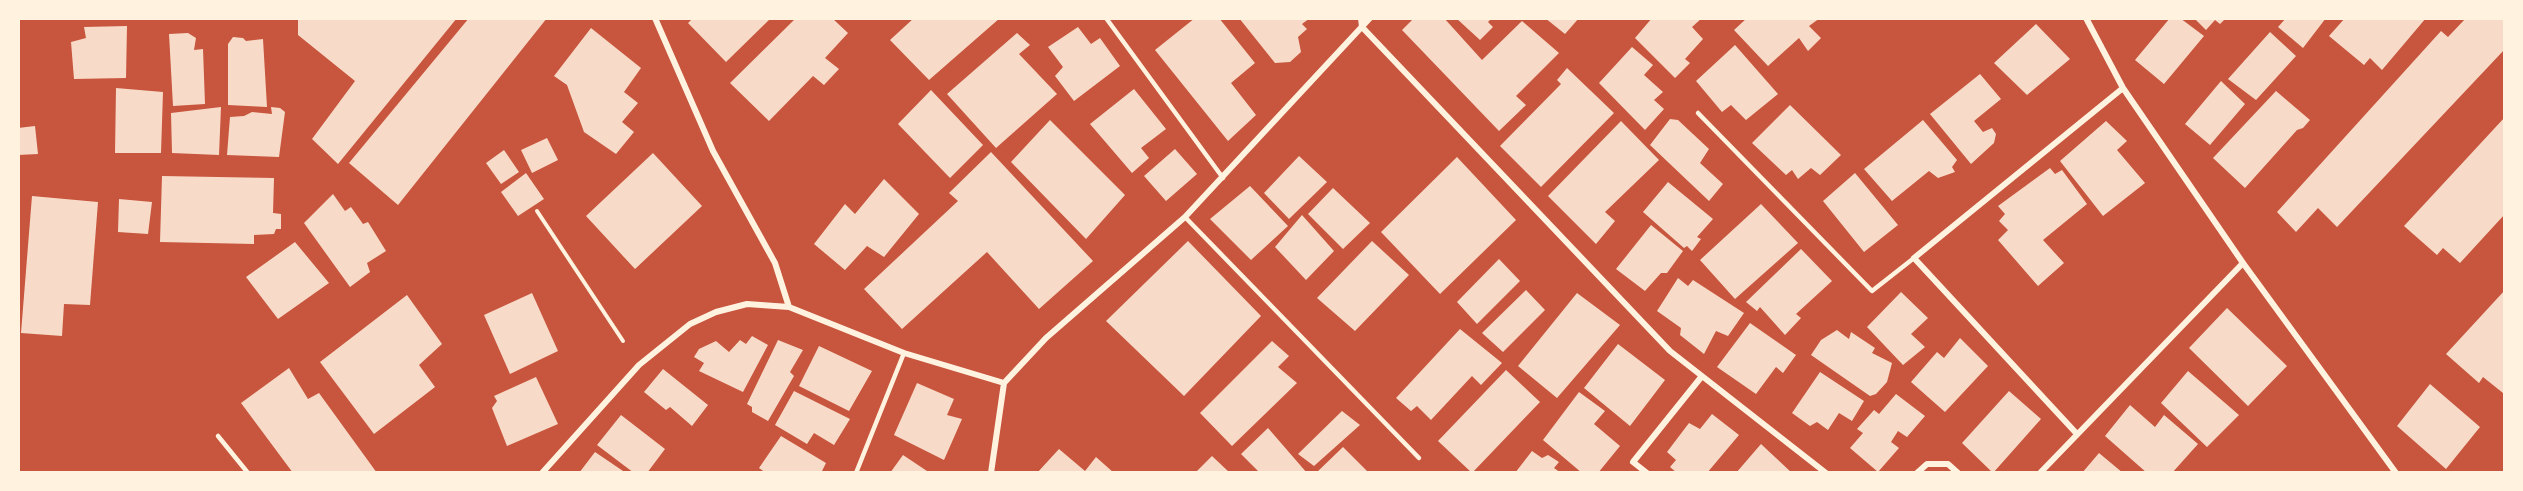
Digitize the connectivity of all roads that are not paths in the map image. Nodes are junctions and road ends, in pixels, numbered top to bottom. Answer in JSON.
{"nodes":[{"id":1,"x":655,"y":18,"type":"edge"},
{"id":2,"x":1106,"y":18,"type":"edge"},
{"id":3,"x":1361,"y":18,"type":"edge"},
{"id":4,"x":1370,"y":18,"type":"edge"},
{"id":5,"x":2086,"y":18,"type":"edge"},
{"id":6,"x":1362,"y":27,"type":"junction"},
{"id":7,"x":2123,"y":88,"type":"junction"},
{"id":8,"x":1698,"y":113,"type":"dead end"},
{"id":9,"x":1224,"y":178,"type":"junction"},
{"id":10,"x":1185,"y":217,"type":"junction"},
{"id":11,"x":1914,"y":258,"type":"junction"},
{"id":12,"x":2243,"y":263,"type":"junction"},
{"id":13,"x":789,"y":307,"type":"junction"},
{"id":14,"x":904,"y":352,"type":"junction"},
{"id":15,"x":1702,"y":376,"type":"junction"},
{"id":16,"x":1004,"y":383,"type":"junction"},
{"id":17,"x":2077,"y":434,"type":"junction"},
{"id":18,"x":218,"y":436,"type":"dead end"},
{"id":19,"x":1419,"y":458,"type":"dead end"},
{"id":20,"x":248,"y":473,"type":"edge"},
{"id":21,"x":542,"y":473,"type":"edge"},
{"id":22,"x":856,"y":473,"type":"edge"},
{"id":23,"x":991,"y":473,"type":"edge"},
{"id":24,"x":1647,"y":473,"type":"edge"},
{"id":25,"x":1826,"y":473,"type":"edge"},
{"id":26,"x":1917,"y":473,"type":"edge"},
{"id":27,"x":1958,"y":473,"type":"edge"},
{"id":28,"x":2040,"y":473,"type":"edge"},
{"id":29,"x":2396,"y":473,"type":"edge"}],
"edges":[{"from":1,"to":13,"type":"street"},
{"from":2,"to":9,"type":"lane"},
{"from":3,"to":6,"type":"street"},
{"from":4,"to":6,"type":"street"},
{"from":5,"to":7,"type":"street"},
{"from":6,"to":9,"type":"street"},
{"from":6,"to":15,"type":"street"},
{"from":7,"to":11,"type":"street"},
{"from":7,"to":12,"type":"street"},
{"from":8,"to":11,"type":"lane"},
{"from":9,"to":10,"type":"street"},
{"from":10,"to":16,"type":"street"},
{"from":10,"to":19,"type":"lane"},
{"from":11,"to":17,"type":"street"},
{"from":12,"to":17,"type":"street"},
{"from":12,"to":29,"type":"street"},
{"from":13,"to":14,"type":"street"},
{"from":13,"to":21,"type":"street"},
{"from":14,"to":16,"type":"street"},
{"from":14,"to":22,"type":"lane"},
{"from":15,"to":24,"type":"street"},
{"from":15,"to":25,"type":"street"},
{"from":16,"to":23,"type":"street"},
{"from":17,"to":28,"type":"street"},
{"from":18,"to":20,"type":"lane"},
{"from":26,"to":27,"type":"street"}]}
